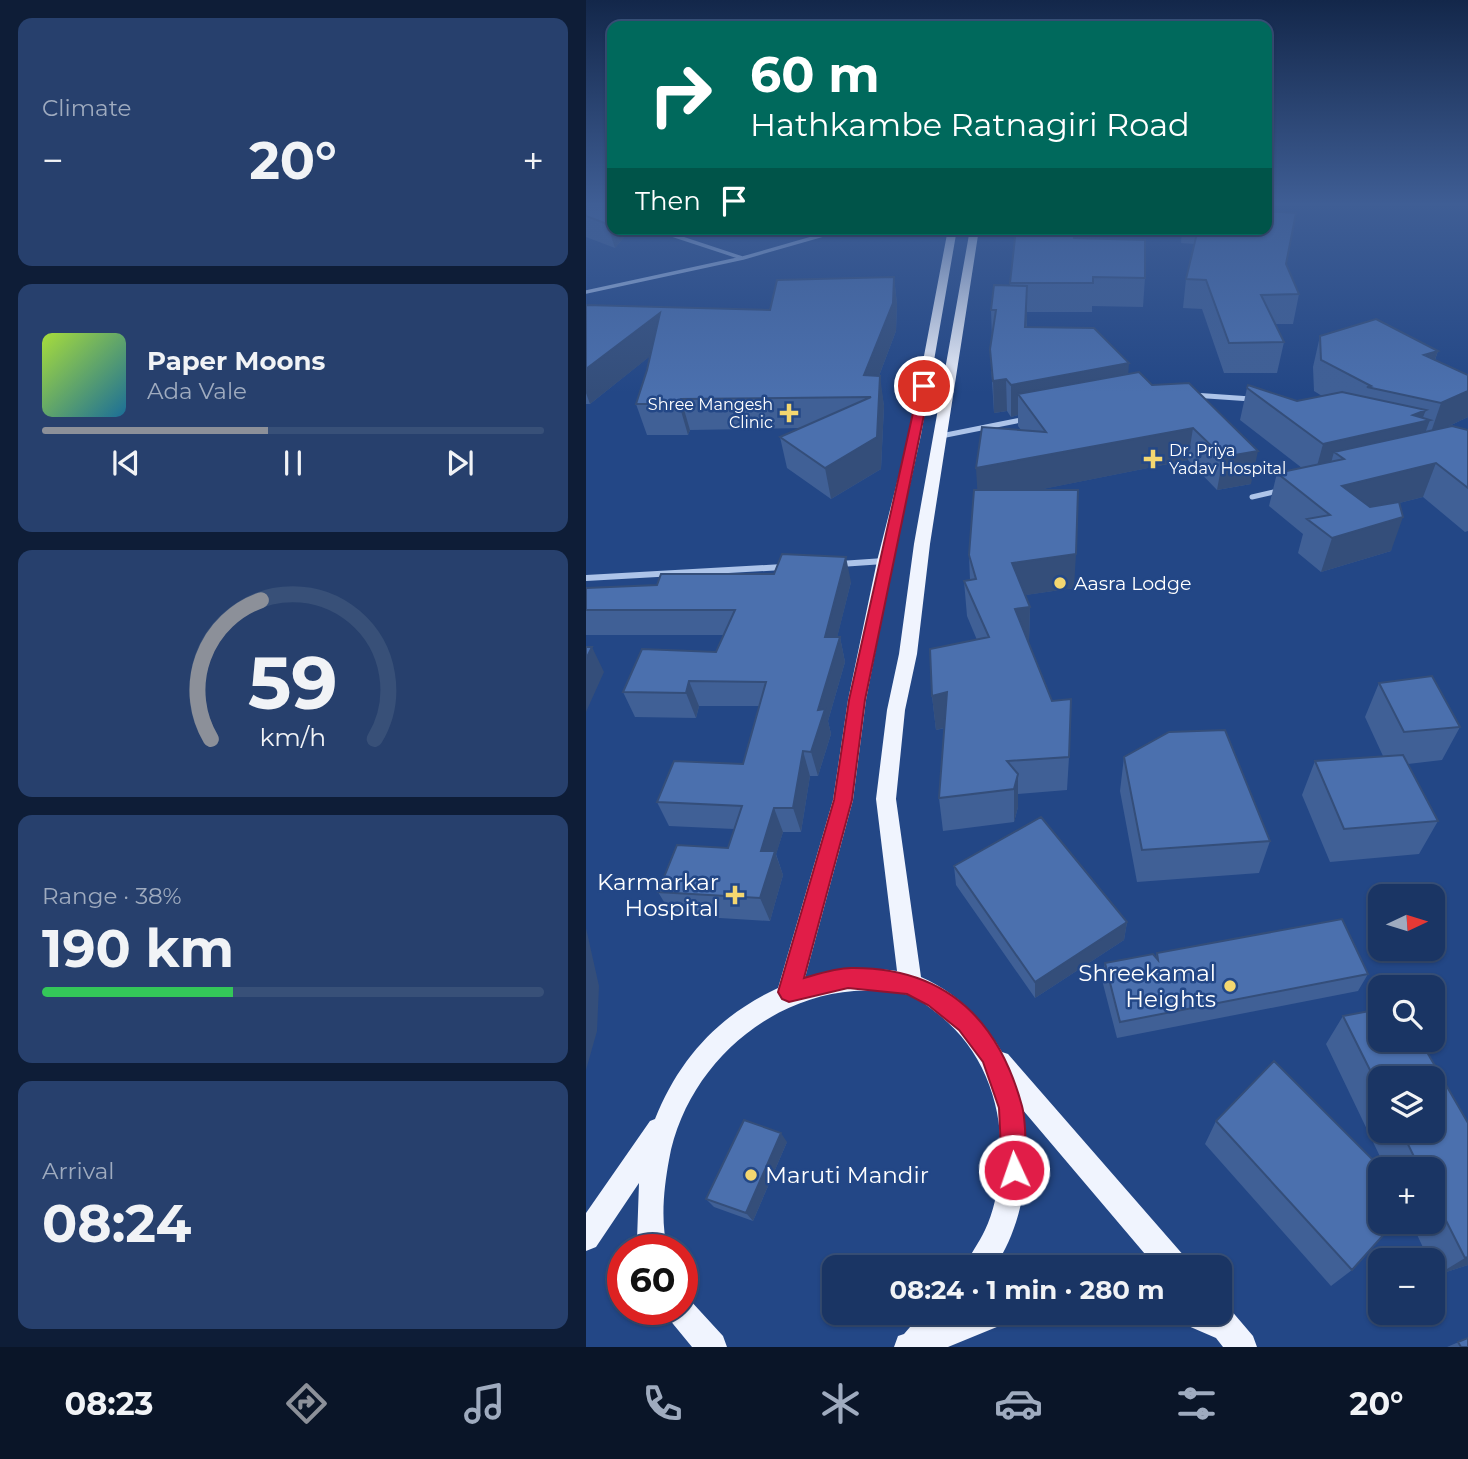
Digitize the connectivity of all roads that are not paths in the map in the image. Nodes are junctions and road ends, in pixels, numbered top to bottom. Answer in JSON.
{"nodes":[{"id":1,"x":697,"y":268,"type":"edge"},
{"id":2,"x":946,"y":268,"type":"edge"},
{"id":3,"x":969,"y":268,"type":"edge"},
{"id":4,"x":586,"y":292,"type":"edge"},
{"id":5,"x":1189,"y":394,"type":"edge"},
{"id":6,"x":1262,"y":402,"type":"edge"},
{"id":7,"x":1032,"y":418,"type":"edge"},
{"id":8,"x":941,"y":436,"type":"junction"},
{"id":9,"x":1289,"y":488,"type":"edge"},
{"id":10,"x":1252,"y":497,"type":"dead end"},
{"id":11,"x":885,"y":561,"type":"junction"},
{"id":12,"x":830,"y":564,"type":"edge"},
{"id":13,"x":790,"y":567,"type":"edge"},
{"id":14,"x":586,"y":578,"type":"edge"},
{"id":15,"x":910,"y":984,"type":"junction"},
{"id":16,"x":789,"y":992,"type":"junction"},
{"id":17,"x":992,"y":1055,"type":"junction"},
{"id":18,"x":667,"y":1119,"type":"junction"},
{"id":19,"x":651,"y":1234,"type":"edge"},
{"id":20,"x":586,"y":1237,"type":"edge"},
{"id":21,"x":986,"y":1255,"type":"edge"},
{"id":22,"x":1165,"y":1255,"type":"edge"},
{"id":23,"x":691,"y":1325,"type":"edge"},
{"id":24,"x":931,"y":1325,"type":"edge"},
{"id":25,"x":965,"y":1325,"type":"edge"},
{"id":26,"x":706,"y":1346,"type":"edge"},
{"id":27,"x":908,"y":1347,"type":"edge"}],
"edges":[{"from":1,"to":4,"type":"street"},
{"from":2,"to":11,"type":"main road"},
{"from":3,"to":8,"type":"main road"},
{"from":5,"to":6,"type":"street"},
{"from":7,"to":8,"type":"street"},
{"from":8,"to":15,"type":"main road"},
{"from":9,"to":10,"type":"street"},
{"from":11,"to":12,"type":"street"},
{"from":11,"to":16,"type":"main road"},
{"from":13,"to":14,"type":"street"},
{"from":15,"to":16,"type":"main road"},
{"from":15,"to":17,"type":"main road"},
{"from":16,"to":18,"type":"main road"},
{"from":17,"to":21,"type":"main road"},
{"from":17,"to":22,"type":"main road"},
{"from":18,"to":19,"type":"main road"},
{"from":18,"to":20,"type":"main road"},
{"from":23,"to":26,"type":"main road"},
{"from":24,"to":27,"type":"main road"},
{"from":25,"to":27,"type":"main road"}]}
